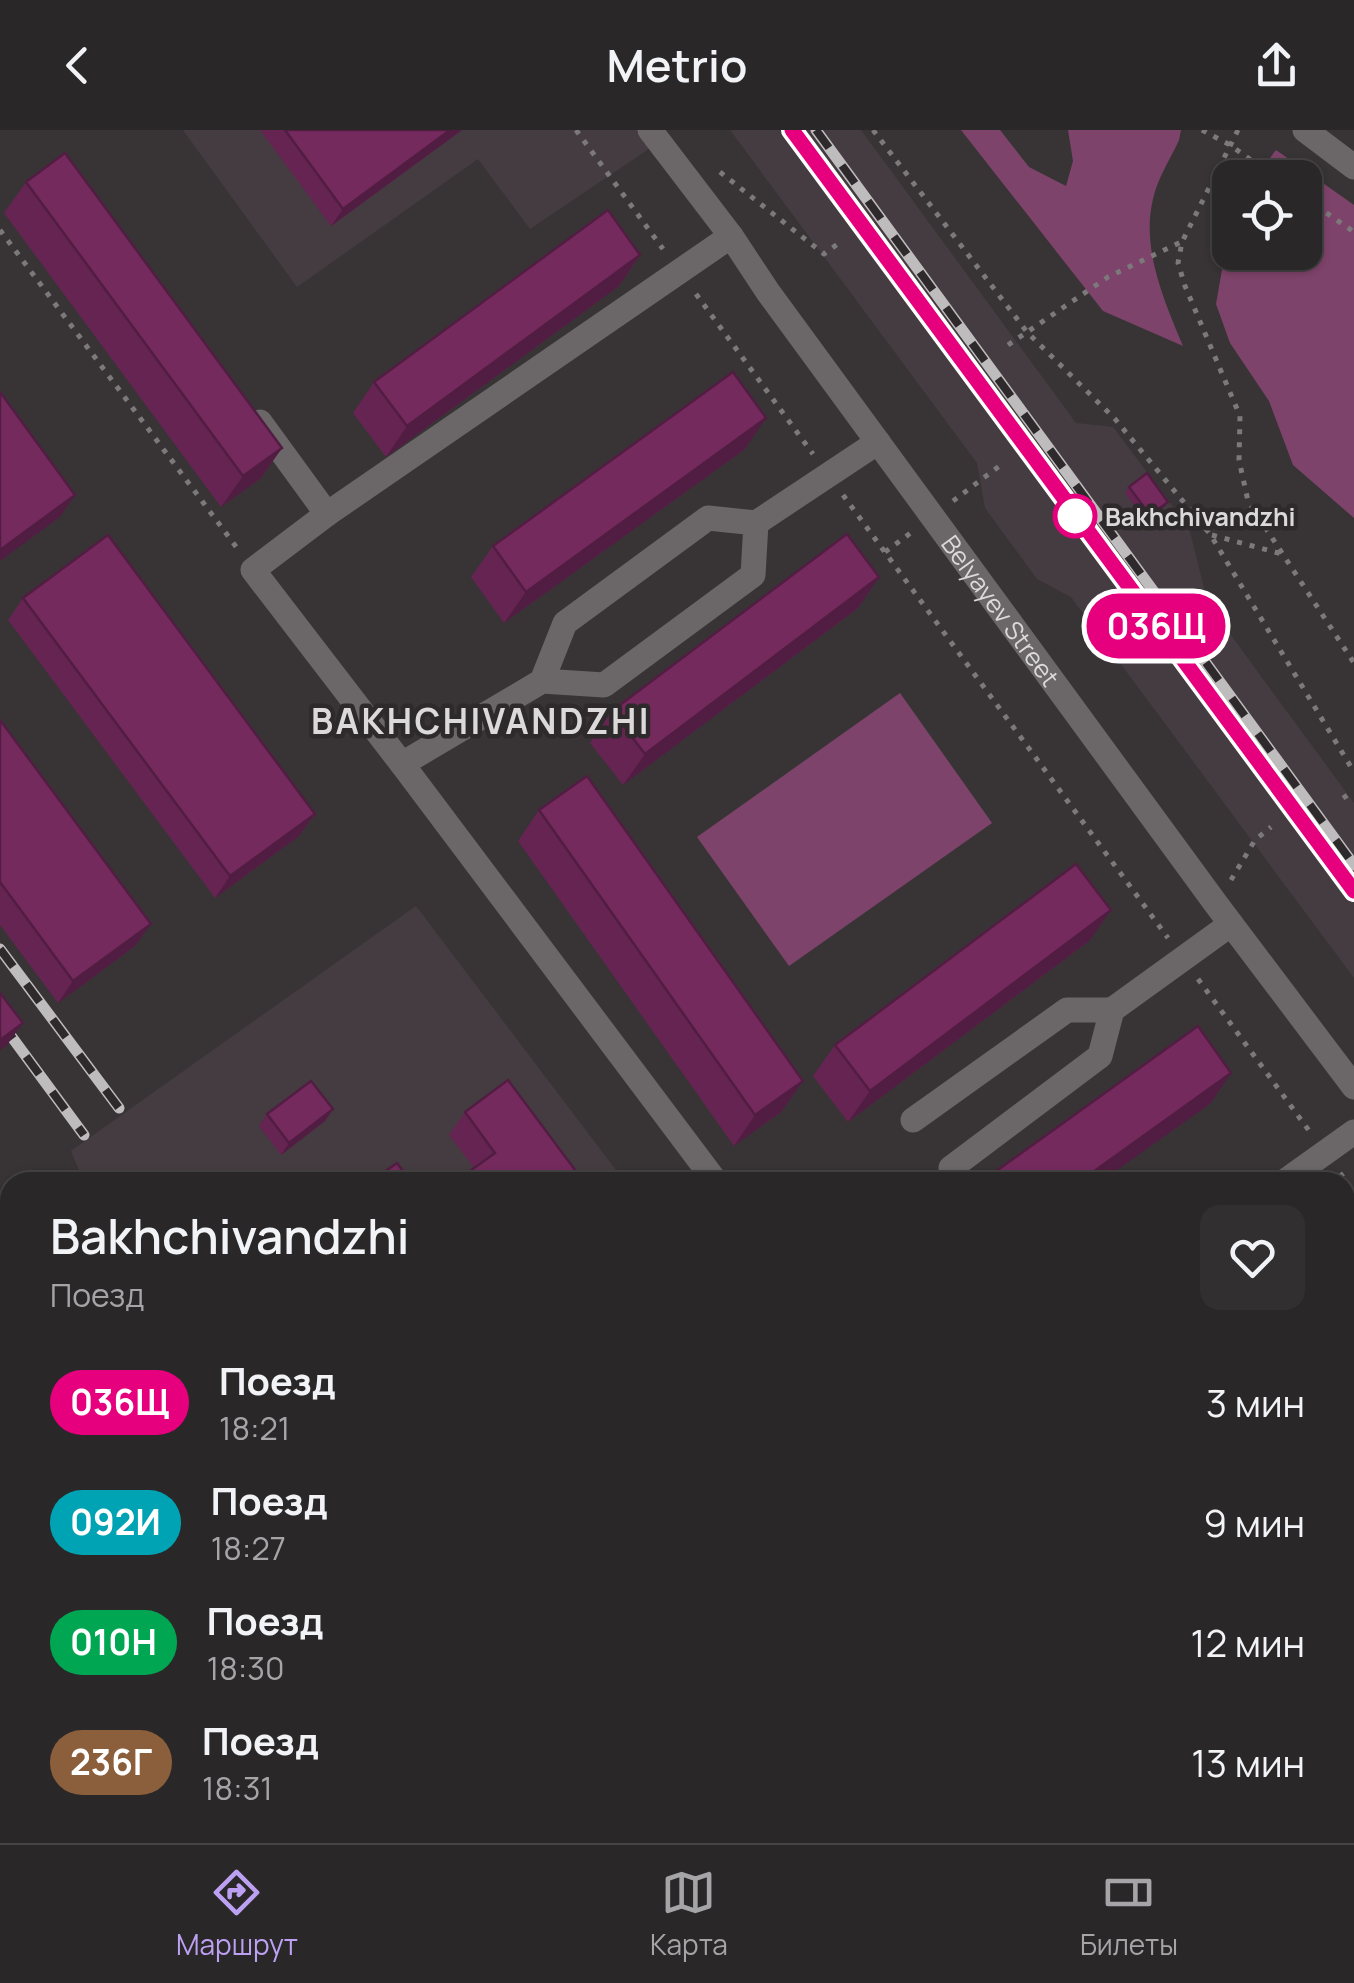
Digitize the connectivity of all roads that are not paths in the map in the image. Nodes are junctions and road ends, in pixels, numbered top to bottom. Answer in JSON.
{"nodes":[{"id":1,"x":650,"y":130,"type":"edge"},
{"id":2,"x":1306,"y":130,"type":"edge"},
{"id":3,"x":1354,"y":167,"type":"edge"},
{"id":4,"x":730,"y":236,"type":"junction"},
{"id":5,"x":246,"y":402,"type":"edge"},
{"id":6,"x":878,"y":442,"type":"junction"},
{"id":7,"x":327,"y":514,"type":"junction"},
{"id":8,"x":756,"y":523,"type":"junction"},
{"id":9,"x":542,"y":681,"type":"junction"},
{"id":10,"x":402,"y":764,"type":"junction"},
{"id":11,"x":1231,"y":924,"type":"junction"},
{"id":12,"x":1112,"y":1010,"type":"junction"},
{"id":13,"x":1354,"y":1087,"type":"edge"},
{"id":14,"x":913,"y":1120,"type":"dead end"},
{"id":15,"x":1354,"y":1132,"type":"edge"},
{"id":16,"x":951,"y":1168,"type":"dead end"},
{"id":17,"x":708,"y":1172,"type":"edge"},
{"id":18,"x":1298,"y":1172,"type":"edge"}],
"edges":[{"from":1,"to":4,"type":"street","name":"Belyayev Street"},
{"from":2,"to":3,"type":"street"},
{"from":4,"to":6,"type":"street","name":"Belyayev Street"},
{"from":4,"to":7,"type":"street"},
{"from":5,"to":7,"type":"street"},
{"from":6,"to":8,"type":"street"},
{"from":6,"to":11,"type":"street","name":"Belyayev Street"},
{"from":7,"to":10,"type":"street"},
{"from":8,"to":9,"type":"street"},
{"from":8,"to":9,"type":"street"},
{"from":9,"to":10,"type":"street"},
{"from":10,"to":17,"type":"street"},
{"from":11,"to":12,"type":"street"},
{"from":11,"to":13,"type":"street","name":"Belyayev Street"},
{"from":12,"to":14,"type":"street"},
{"from":12,"to":16,"type":"street"},
{"from":15,"to":18,"type":"street"}]}
